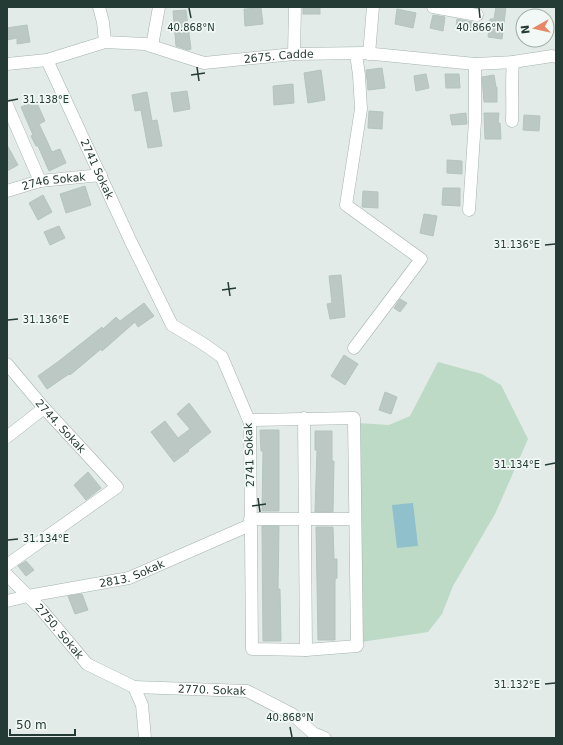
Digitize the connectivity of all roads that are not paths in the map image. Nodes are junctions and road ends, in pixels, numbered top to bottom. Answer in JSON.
{"nodes":[{"id":1,"x":99,"y":7,"type":"edge"},
{"id":2,"x":158,"y":7,"type":"edge"},
{"id":3,"x":296,"y":7,"type":"edge"},
{"id":4,"x":373,"y":7,"type":"edge"},
{"id":5,"x":433,"y":7,"type":"edge"},
{"id":6,"x":477,"y":15,"type":"dead end"},
{"id":7,"x":105,"y":42,"type":"junction"},
{"id":8,"x":152,"y":46,"type":"junction"},
{"id":9,"x":294,"y":54,"type":"junction"},
{"id":10,"x":356,"y":54,"type":"junction"},
{"id":11,"x":369,"y":54,"type":"junction"},
{"id":12,"x":556,"y":57,"type":"edge"},
{"id":13,"x":47,"y":60,"type":"junction"},
{"id":14,"x":513,"y":62,"type":"junction"},
{"id":15,"x":7,"y":64,"type":"edge"},
{"id":16,"x":475,"y":64,"type":"junction"},
{"id":17,"x":7,"y":105,"type":"edge"},
{"id":18,"x":512,"y":121,"type":"dead end"},
{"id":19,"x":100,"y":175,"type":"junction"},
{"id":20,"x":40,"y":181,"type":"junction"},
{"id":21,"x":7,"y":191,"type":"edge"},
{"id":22,"x":469,"y":210,"type":"dead end"},
{"id":23,"x":354,"y":348,"type":"dead end"},
{"id":24,"x":7,"y":364,"type":"edge"},
{"id":25,"x":44,"y":408,"type":"junction"},
{"id":26,"x":304,"y":418,"type":"junction"},
{"id":27,"x":249,"y":420,"type":"junction"},
{"id":28,"x":7,"y":437,"type":"edge"},
{"id":29,"x":355,"y":518,"type":"junction"},
{"id":30,"x":305,"y":519,"type":"junction"},
{"id":31,"x":250,"y":522,"type":"junction"},
{"id":32,"x":7,"y":565,"type":"edge"},
{"id":33,"x":7,"y":576,"type":"edge"},
{"id":34,"x":28,"y":596,"type":"junction"},
{"id":35,"x":7,"y":601,"type":"edge"},
{"id":36,"x":306,"y":650,"type":"junction"},
{"id":37,"x":134,"y":687,"type":"junction"},
{"id":38,"x":145,"y":738,"type":"edge"},
{"id":39,"x":325,"y":738,"type":"edge"}],
"edges":[{"from":1,"to":7,"type":"street"},
{"from":2,"to":8,"type":"street"},
{"from":3,"to":9,"type":"street"},
{"from":4,"to":11,"type":"street"},
{"from":5,"to":6,"type":"street"},
{"from":7,"to":8,"type":"street","name":"2675. Cadde"},
{"from":7,"to":13,"type":"street","name":"2675. Cadde"},
{"from":8,"to":9,"type":"street","name":"2675. Cadde"},
{"from":9,"to":10,"type":"street","name":"2675. Cadde"},
{"from":10,"to":11,"type":"street","name":"2675. Cadde"},
{"from":10,"to":23,"type":"street"},
{"from":11,"to":16,"type":"street","name":"2675. Cadde"},
{"from":12,"to":14,"type":"street","name":"2675. Cadde"},
{"from":13,"to":15,"type":"street","name":"2675. Cadde"},
{"from":13,"to":19,"type":"street","name":"2741 Sokak"},
{"from":14,"to":16,"type":"street","name":"2675. Cadde"},
{"from":14,"to":18,"type":"street"},
{"from":16,"to":22,"type":"street"},
{"from":17,"to":20,"type":"street"},
{"from":19,"to":20,"type":"street","name":"2746 Sokak"},
{"from":19,"to":27,"type":"street","name":"2741 Sokak"},
{"from":20,"to":21,"type":"street","name":"2746 Sokak"},
{"from":24,"to":25,"type":"street","name":"2744. Sokak"},
{"from":25,"to":28,"type":"street"},
{"from":25,"to":32,"type":"street","name":"2744. Sokak"},
{"from":26,"to":27,"type":"street"},
{"from":26,"to":29,"type":"street"},
{"from":26,"to":30,"type":"street"},
{"from":27,"to":31,"type":"street","name":"2741 Sokak"},
{"from":29,"to":30,"type":"street"},
{"from":29,"to":36,"type":"street"},
{"from":30,"to":31,"type":"street"},
{"from":30,"to":36,"type":"street"},
{"from":31,"to":34,"type":"street","name":"2813. Sokak"},
{"from":31,"to":36,"type":"street","name":"2741 Sokak"},
{"from":33,"to":34,"type":"street","name":"2750. Sokak"},
{"from":34,"to":35,"type":"street","name":"2813. Sokak"},
{"from":34,"to":37,"type":"street","name":"2750. Sokak"},
{"from":37,"to":38,"type":"street"},
{"from":37,"to":39,"type":"street","name":"2770. Sokak"}]}
